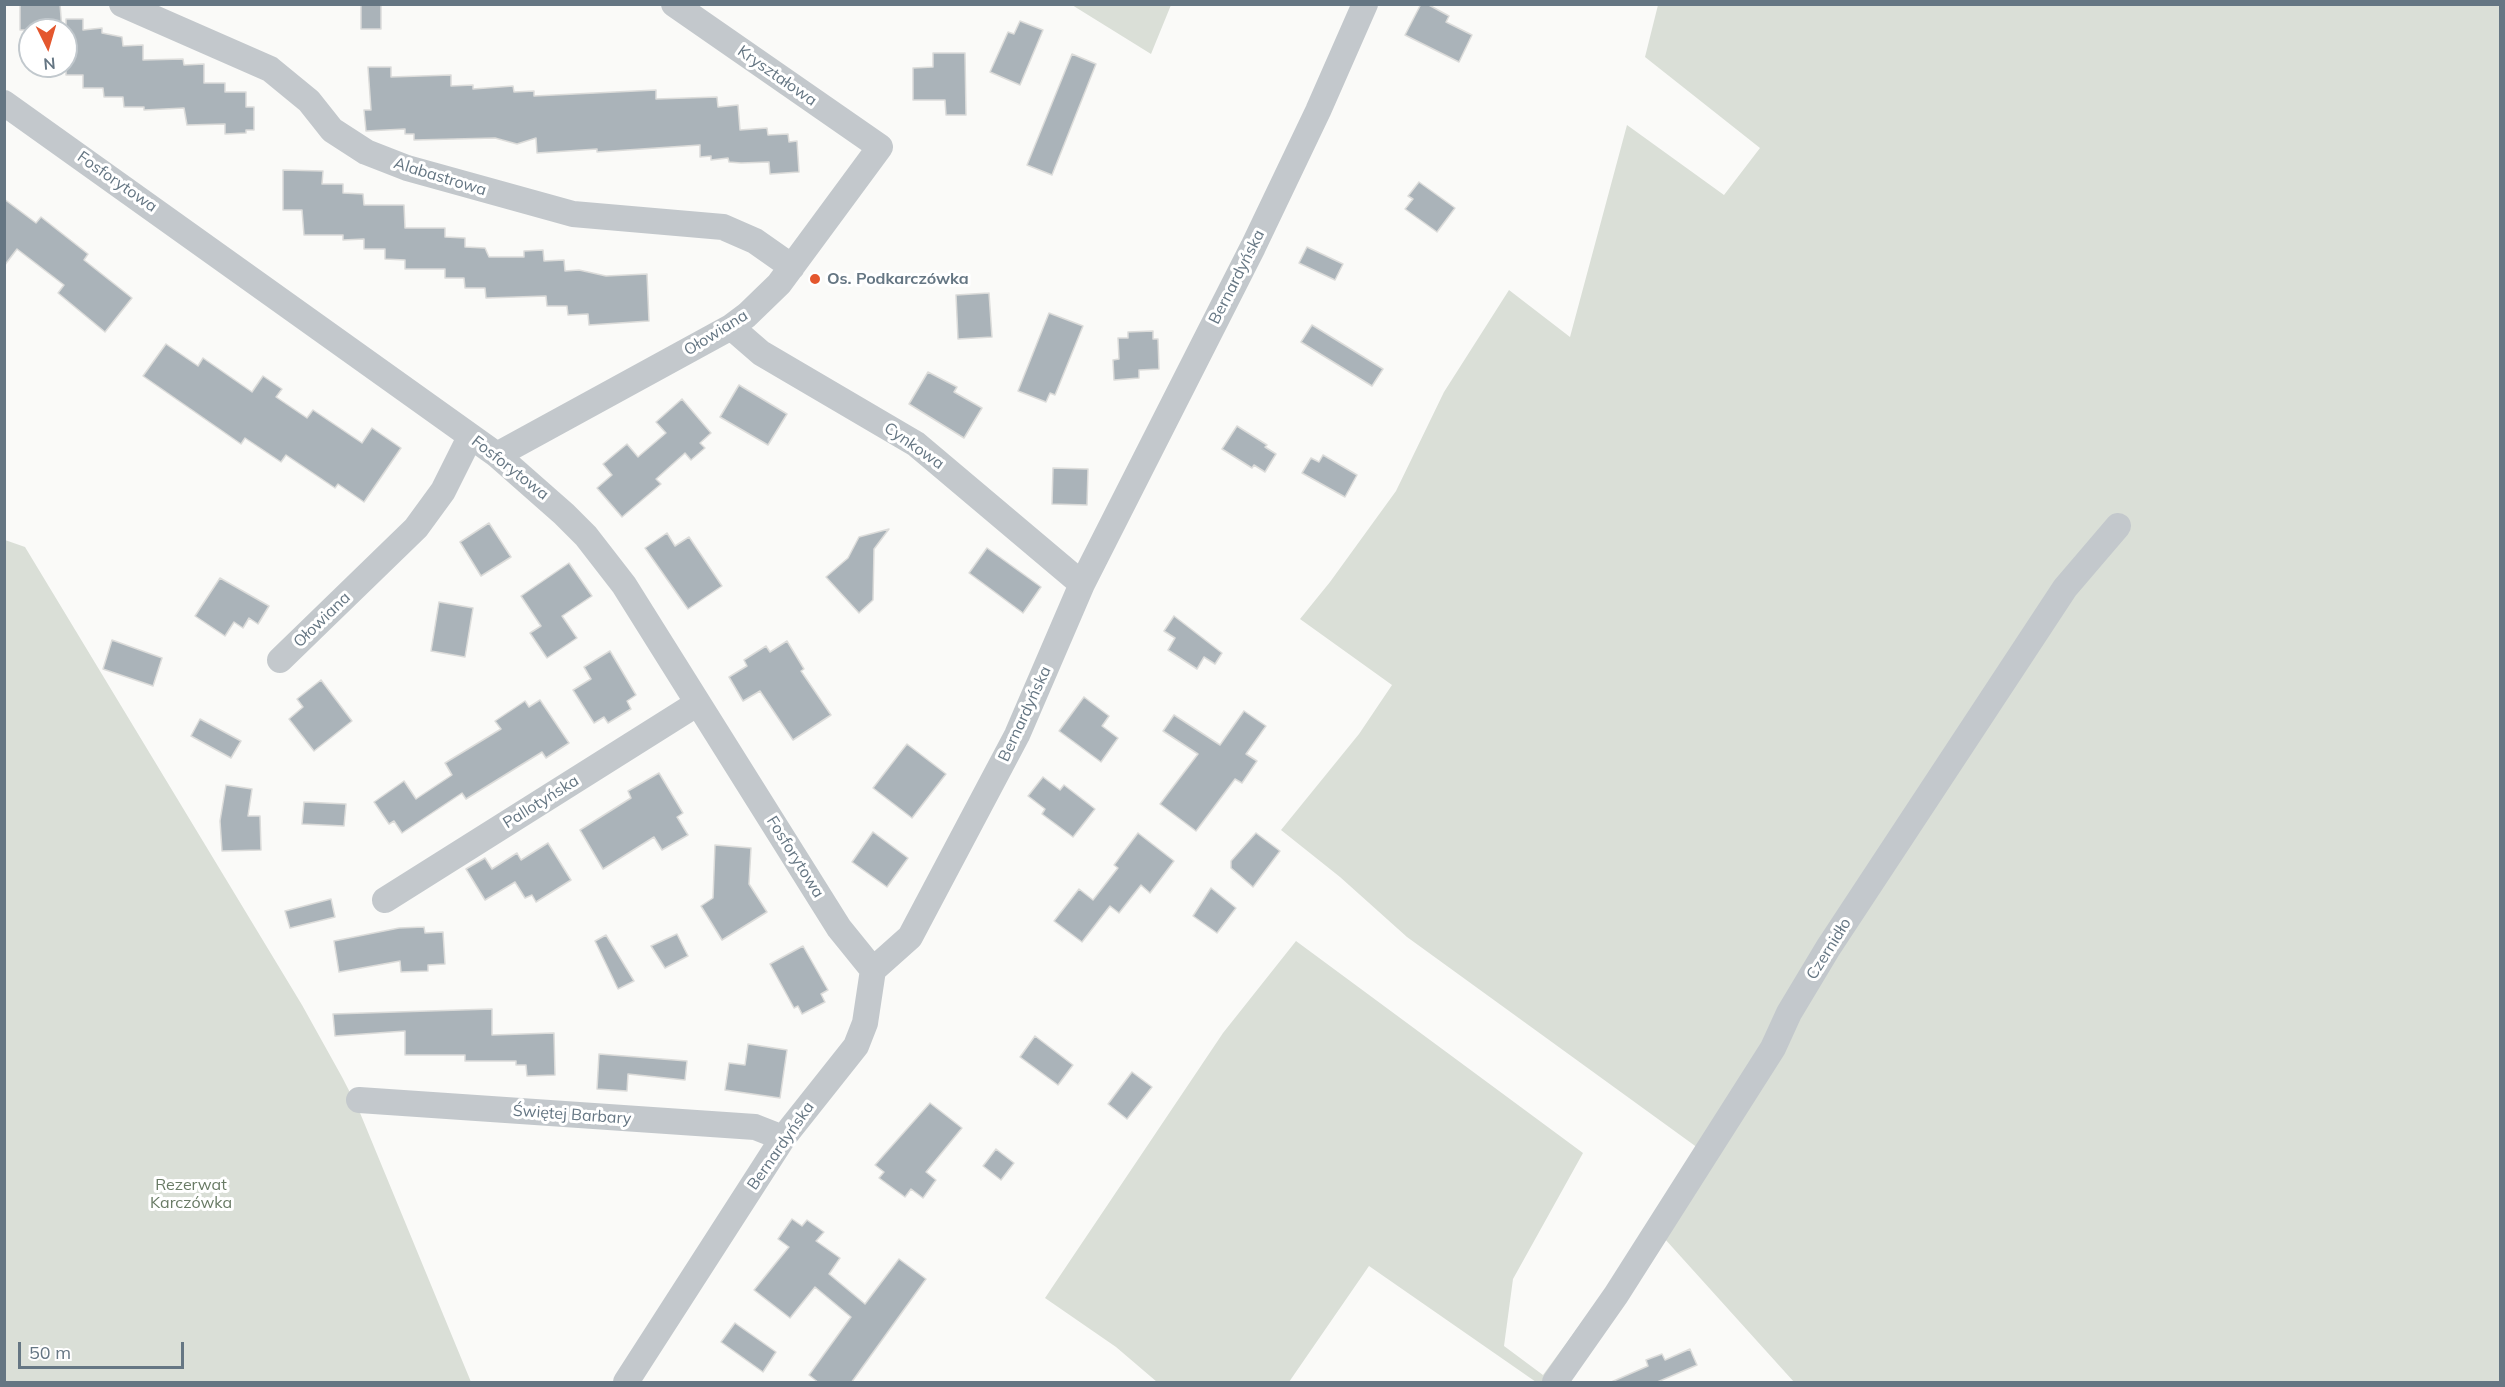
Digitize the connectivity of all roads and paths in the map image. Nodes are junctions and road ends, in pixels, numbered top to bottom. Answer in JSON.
{"nodes":[{"id":1,"x":122,"y":4,"type":"edge"},
{"id":2,"x":674,"y":4,"type":"edge"},
{"id":3,"x":1365,"y":4,"type":"edge"},
{"id":4,"x":4,"y":103,"type":"edge"},
{"id":5,"x":880,"y":147,"type":"joint"},
{"id":6,"x":792,"y":267,"type":"junction"},
{"id":7,"x":731,"y":327,"type":"junction"},
{"id":8,"x":470,"y":437,"type":"junction"},
{"id":9,"x":497,"y":455,"type":"junction"},
{"id":10,"x":2118,"y":526,"type":"dead end"},
{"id":11,"x":1082,"y":584,"type":"junction"},
{"id":12,"x":280,"y":660,"type":"dead end"},
{"id":13,"x":698,"y":703,"type":"junction"},
{"id":14,"x":385,"y":900,"type":"dead end"},
{"id":15,"x":873,"y":970,"type":"junction"},
{"id":16,"x":359,"y":1100,"type":"dead end"},
{"id":17,"x":783,"y":1137,"type":"junction"},
{"id":18,"x":626,"y":1383,"type":"edge"},
{"id":19,"x":1555,"y":1383,"type":"edge"}],
"edges":[{"from":1,"to":6,"type":"street","name":"Alabastrowa"},
{"from":2,"to":5,"type":"street","name":"Kryształowa"},
{"from":3,"to":11,"type":"street","name":"Bernardyńska"},
{"from":4,"to":8,"type":"street","name":"Fosforytowa"},
{"from":5,"to":6,"type":"street","name":"Ołowiana"},
{"from":6,"to":7,"type":"street","name":"Ołowiana"},
{"from":7,"to":9,"type":"street","name":"Ołowiana"},
{"from":7,"to":11,"type":"street","name":"Cynkowa"},
{"from":8,"to":9,"type":"street","name":"Fosforytowa"},
{"from":8,"to":12,"type":"street","name":"Ołowiana"},
{"from":9,"to":13,"type":"street","name":"Fosforytowa"},
{"from":10,"to":19,"type":"street","name":"Czernidło"},
{"from":11,"to":15,"type":"street","name":"Bernardyńska"},
{"from":13,"to":14,"type":"street","name":"Pallotyńska"},
{"from":13,"to":15,"type":"street","name":"Fosforytowa"},
{"from":15,"to":17,"type":"street","name":"Bernardyńska"},
{"from":16,"to":17,"type":"street","name":"Świętej Barbary"},
{"from":17,"to":18,"type":"street","name":"Bernardyńska"}]}
